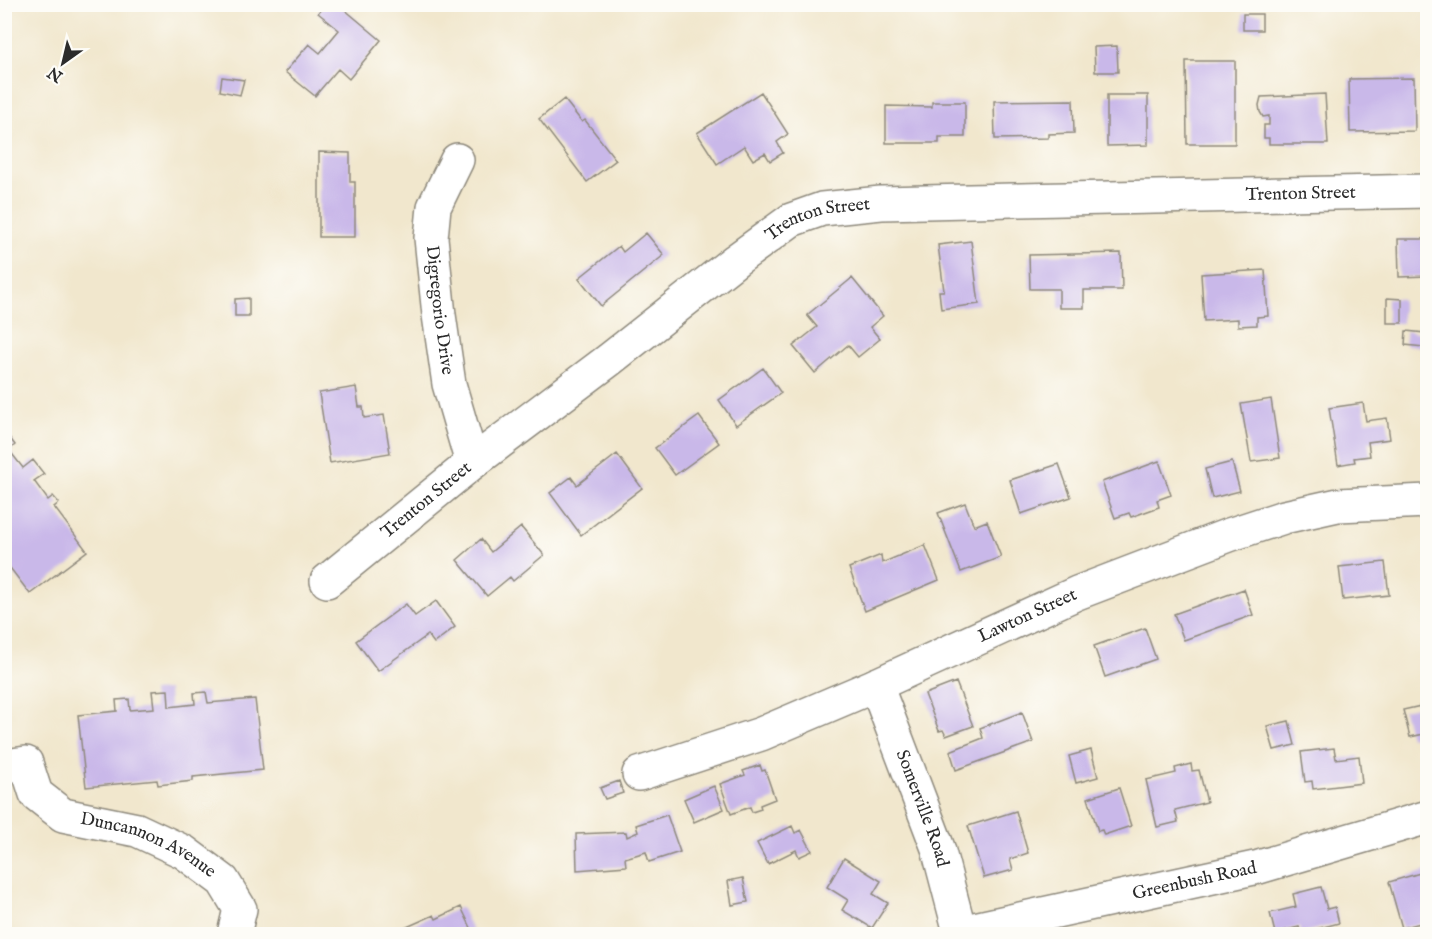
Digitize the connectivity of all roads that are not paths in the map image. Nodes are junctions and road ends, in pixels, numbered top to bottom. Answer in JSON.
{"nodes":[{"id":1,"x":458,"y":160,"type":"dead end"},
{"id":2,"x":1428,"y":191,"type":"edge"},
{"id":3,"x":472,"y":463,"type":"junction"},
{"id":4,"x":1428,"y":501,"type":"edge"},
{"id":5,"x":327,"y":581,"type":"dead end"},
{"id":6,"x":876,"y":685,"type":"junction"},
{"id":7,"x":4,"y":766,"type":"edge"},
{"id":8,"x":639,"y":774,"type":"dead end"},
{"id":9,"x":1428,"y":817,"type":"edge"},
{"id":10,"x":234,"y":934,"type":"edge"},
{"id":11,"x":958,"y":934,"type":"edge"}],
"edges":[{"from":1,"to":3,"type":"street","name":"Digregorio Drive"},
{"from":2,"to":3,"type":"street","name":"Trenton Street"},
{"from":3,"to":5,"type":"street","name":"Trenton Street"},
{"from":4,"to":6,"type":"street","name":"Lawton Street"},
{"from":6,"to":8,"type":"street","name":"Lawton Street"},
{"from":6,"to":11,"type":"street","name":"Somerville Road"},
{"from":7,"to":10,"type":"street","name":"Duncannon Avenue"},
{"from":9,"to":11,"type":"street","name":"Greenbush Road"}]}
